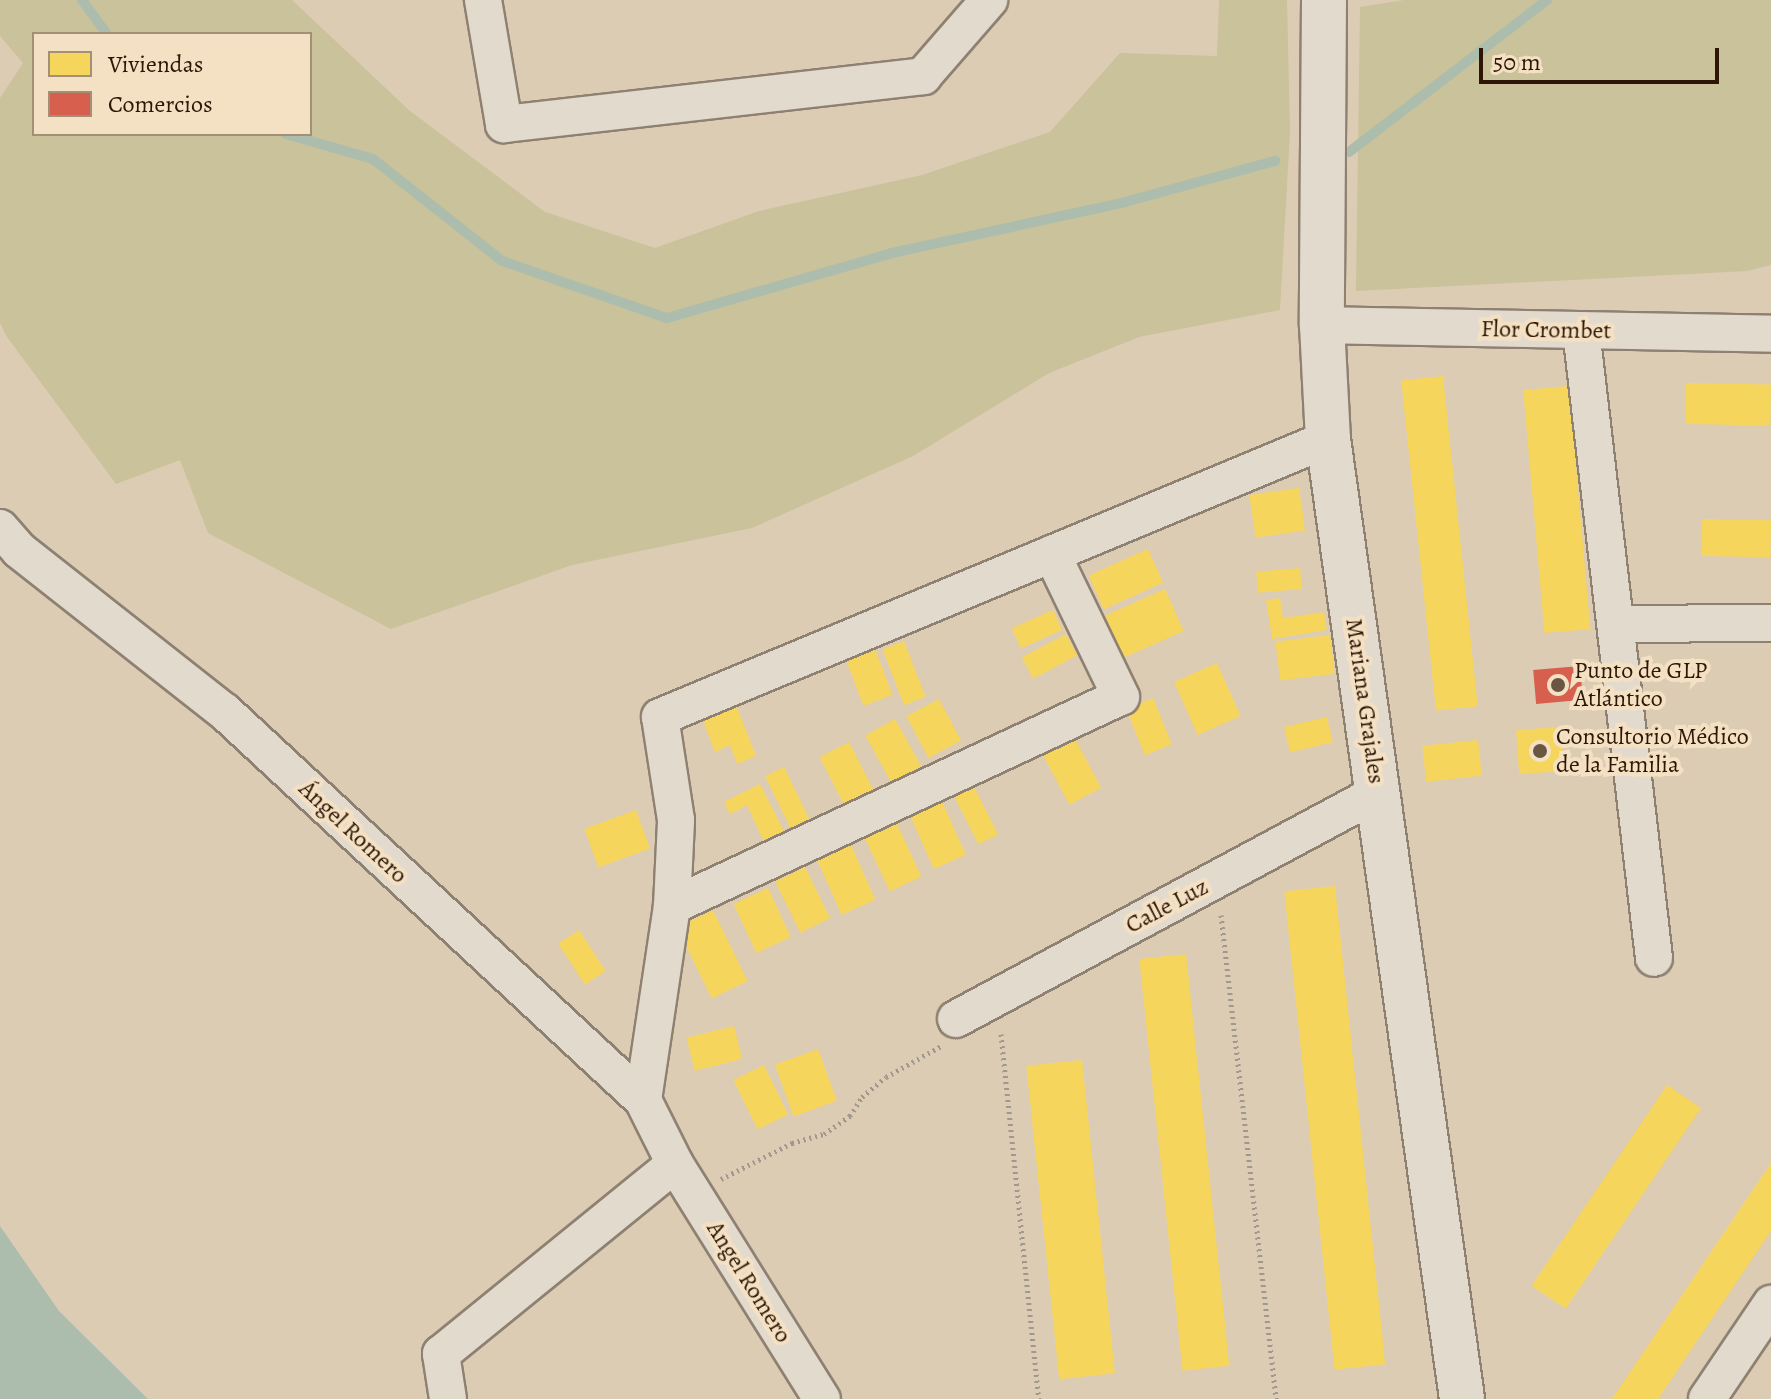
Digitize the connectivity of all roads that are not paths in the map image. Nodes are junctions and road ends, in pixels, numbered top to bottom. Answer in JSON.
{"nodes":[{"id":1,"x":483,"y":0,"type":"edge"},
{"id":2,"x":989,"y":0,"type":"edge"},
{"id":3,"x":1324,"y":0,"type":"edge"},
{"id":4,"x":1322,"y":325,"type":"junction"},
{"id":5,"x":1581,"y":330,"type":"junction"},
{"id":6,"x":1771,"y":334,"type":"edge"},
{"id":7,"x":1328,"y":439,"type":"junction"},
{"id":8,"x":0,"y":528,"type":"edge"},
{"id":9,"x":1052,"y":554,"type":"junction"},
{"id":10,"x":1771,"y":623,"type":"edge"},
{"id":11,"x":1617,"y":624,"type":"junction"},
{"id":12,"x":1378,"y":793,"type":"junction"},
{"id":13,"x":672,"y":906,"type":"junction"},
{"id":14,"x":1654,"y":958,"type":"dead end"},
{"id":15,"x":956,"y":1019,"type":"road end"},
{"id":16,"x":643,"y":1100,"type":"junction"},
{"id":17,"x":675,"y":1164,"type":"junction"},
{"id":18,"x":1771,"y":1304,"type":"edge"},
{"id":19,"x":448,"y":1399,"type":"edge"},
{"id":20,"x":822,"y":1399,"type":"edge"},
{"id":21,"x":1462,"y":1399,"type":"edge"},
{"id":22,"x":1707,"y":1399,"type":"edge"}],
"edges":[{"from":1,"to":2,"type":"street"},
{"from":3,"to":4,"type":"street","name":"Mariana Grajales"},
{"from":4,"to":5,"type":"street","name":"Flor Crombet"},
{"from":4,"to":7,"type":"street","name":"Mariana Grajales"},
{"from":5,"to":6,"type":"street","name":"Flor Crombet"},
{"from":5,"to":11,"type":"street"},
{"from":7,"to":9,"type":"street"},
{"from":7,"to":12,"type":"street","name":"Mariana Grajales"},
{"from":8,"to":16,"type":"street","name":"Ángel Romero"},
{"from":9,"to":13,"type":"street"},
{"from":9,"to":13,"type":"street"},
{"from":10,"to":11,"type":"street"},
{"from":11,"to":14,"type":"street"},
{"from":12,"to":15,"type":"street","name":"Calle Luz"},
{"from":12,"to":21,"type":"street","name":"Mariana Grajales"},
{"from":13,"to":16,"type":"street"},
{"from":16,"to":17,"type":"street","name":"Ángel Romero"},
{"from":17,"to":19,"type":"street"},
{"from":17,"to":20,"type":"street","name":"Angel Romero"},
{"from":18,"to":22,"type":"street"}]}
